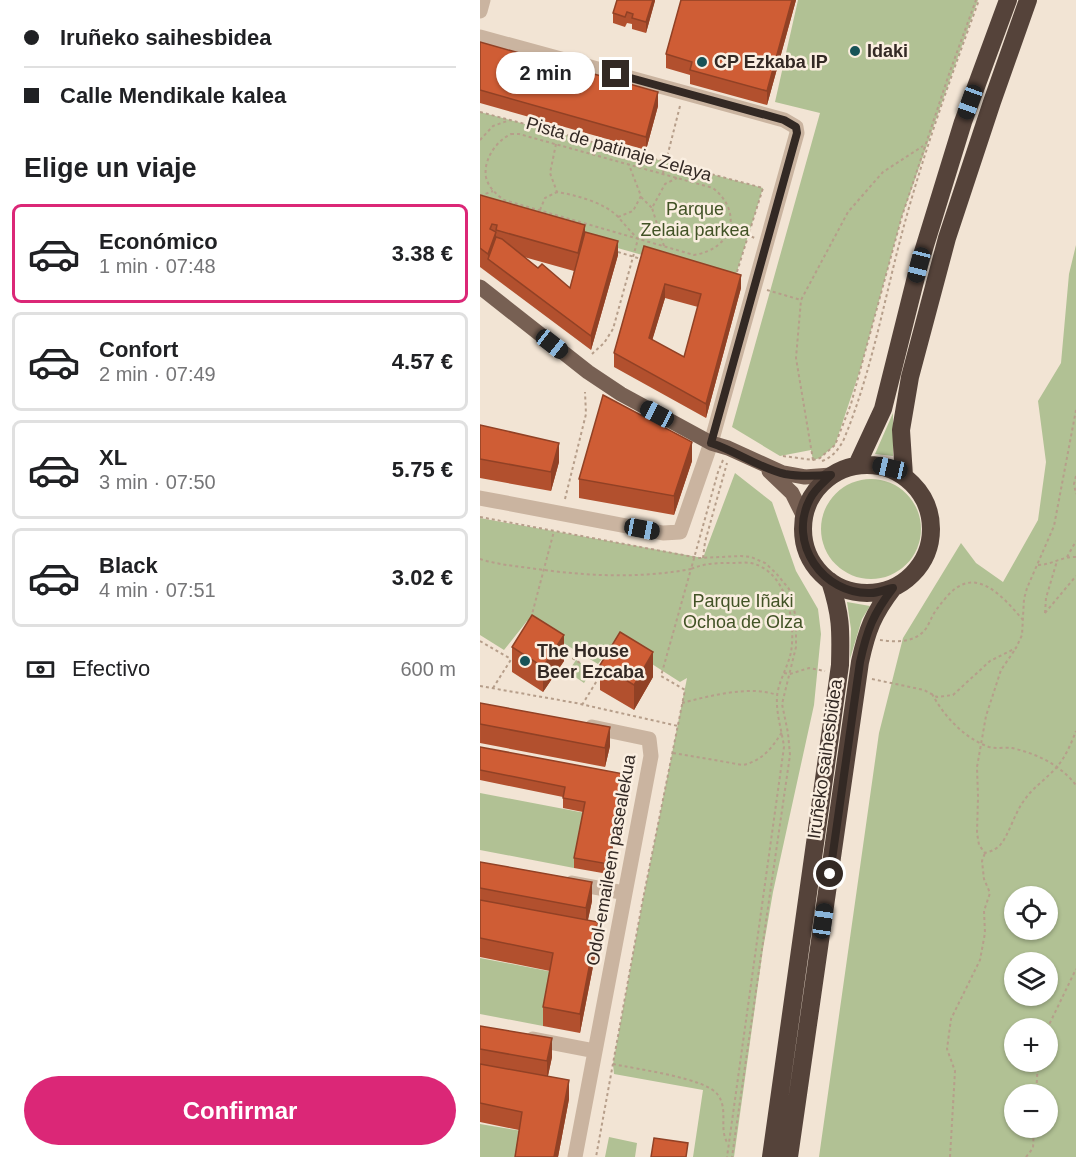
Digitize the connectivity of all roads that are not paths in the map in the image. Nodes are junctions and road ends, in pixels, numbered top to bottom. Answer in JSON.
{"nodes":[{"id":1,"x":483,"y":0,"type":"edge"},
{"id":2,"x":1008,"y":0,"type":"edge"},
{"id":3,"x":1028,"y":0,"type":"edge"},
{"id":4,"x":480,"y":11,"type":"edge"},
{"id":5,"x":480,"y":37,"type":"edge"},
{"id":6,"x":480,"y":287,"type":"edge"},
{"id":7,"x":711,"y":443,"type":"junction"},
{"id":8,"x":763,"y":465,"type":"junction"},
{"id":9,"x":857,"y":465,"type":"junction"},
{"id":10,"x":831,"y":475,"type":"junction"},
{"id":11,"x":904,"y":476,"type":"junction"},
{"id":12,"x":480,"y":498,"type":"edge"},
{"id":13,"x":804,"y":517,"type":"junction"},
{"id":14,"x":830,"y":581,"type":"junction"},
{"id":15,"x":893,"y":588,"type":"junction"},
{"id":16,"x":581,"y":725,"type":"edge"},
{"id":17,"x":558,"y":880,"type":"edge"},
{"id":18,"x":625,"y":893,"type":"junction"},
{"id":19,"x":515,"y":1035,"type":"edge"},
{"id":20,"x":595,"y":1051,"type":"junction"},
{"id":21,"x":575,"y":1157,"type":"edge"},
{"id":22,"x":771,"y":1157,"type":"edge"},
{"id":23,"x":789,"y":1157,"type":"edge"}],
"edges":[{"from":1,"to":4,"type":"street"},
{"from":2,"to":9,"type":"highway"},
{"from":3,"to":11,"type":"highway"},
{"from":5,"to":7,"type":"street"},
{"from":6,"to":7,"type":"main road"},
{"from":7,"to":8,"type":"main road"},
{"from":7,"to":12,"type":"street"},
{"from":8,"to":10,"type":"main road"},
{"from":8,"to":13,"type":"main road"},
{"from":9,"to":10,"type":"highway"},
{"from":9,"to":11,"type":"highway"},
{"from":10,"to":13,"type":"highway"},
{"from":11,"to":15,"type":"highway"},
{"from":13,"to":14,"type":"highway"},
{"from":14,"to":15,"type":"highway"},
{"from":14,"to":22,"type":"highway","name":"Iruñeko saihesbidea"},
{"from":15,"to":23,"type":"highway","name":"Iruñeko saihesbidea"},
{"from":16,"to":18,"type":"street","name":"Odol-emaileen pasealekua"},
{"from":17,"to":18,"type":"street"},
{"from":18,"to":20,"type":"street","name":"Odol-emaileen pasealekua"},
{"from":19,"to":20,"type":"street"},
{"from":20,"to":21,"type":"street","name":"Odol-emaileen pasealekua"}]}
